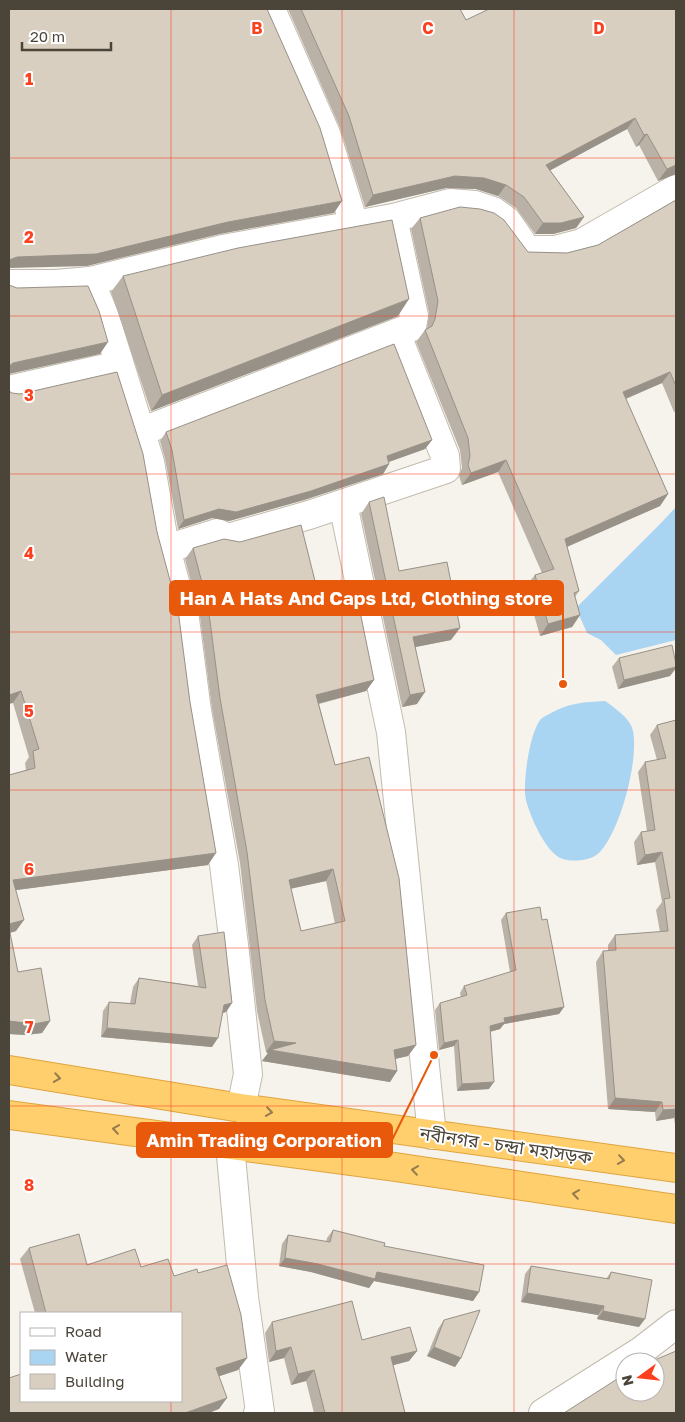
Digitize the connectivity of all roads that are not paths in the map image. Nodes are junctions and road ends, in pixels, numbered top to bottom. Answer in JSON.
{"nodes":[{"id":1,"x":270,"y":9,"type":"edge"},
{"id":2,"x":676,"y":189,"type":"edge"},
{"id":3,"x":393,"y":218,"type":"junction"},
{"id":4,"x":354,"y":224,"type":"junction"},
{"id":5,"x":90,"y":280,"type":"junction"},
{"id":6,"x":9,"y":284,"type":"edge"},
{"id":7,"x":396,"y":333,"type":"junction"},
{"id":8,"x":120,"y":364,"type":"junction"},
{"id":9,"x":9,"y":390,"type":"edge"},
{"id":10,"x":140,"y":432,"type":"junction"},
{"id":11,"x":343,"y":504,"type":"junction"},
{"id":12,"x":166,"y":549,"type":"junction"},
{"id":13,"x":9,"y":1070,"type":"edge"},
{"id":14,"x":241,"y":1108,"type":"junction"},
{"id":15,"x":9,"y":1114,"type":"edge"},
{"id":16,"x":432,"y":1134,"type":"junction"},
{"id":17,"x":230,"y":1145,"type":"junction"},
{"id":18,"x":676,"y":1168,"type":"edge"},
{"id":19,"x":676,"y":1209,"type":"edge"},
{"id":20,"x":676,"y":1324,"type":"edge"},
{"id":21,"x":258,"y":1413,"type":"edge"},
{"id":22,"x":544,"y":1413,"type":"edge"}],
"edges":[{"from":1,"to":4,"type":"street"},
{"from":2,"to":3,"type":"street"},
{"from":3,"to":4,"type":"street"},
{"from":3,"to":7,"type":"street"},
{"from":4,"to":5,"type":"street"},
{"from":5,"to":6,"type":"street"},
{"from":5,"to":8,"type":"street"},
{"from":7,"to":10,"type":"street"},
{"from":7,"to":11,"type":"street"},
{"from":8,"to":9,"type":"street"},
{"from":8,"to":10,"type":"street"},
{"from":10,"to":12,"type":"street"},
{"from":11,"to":12,"type":"street"},
{"from":11,"to":16,"type":"street"},
{"from":12,"to":14,"type":"street"},
{"from":13,"to":14,"type":"highway","name":"নবীনগর - চন্দ্রা মহাসড়ক","one_way":true},
{"from":14,"to":16,"type":"highway","name":"নবীনগর - চন্দ্রা মহাসড়ক","one_way":true},
{"from":17,"to":15,"type":"highway","one_way":true},
{"from":16,"to":18,"type":"highway","name":"নবীনগর - চন্দ্রা মহাসড়ক","one_way":true},
{"from":19,"to":17,"type":"highway","one_way":true},
{"from":17,"to":21,"type":"street"},
{"from":20,"to":22,"type":"street"}]}
